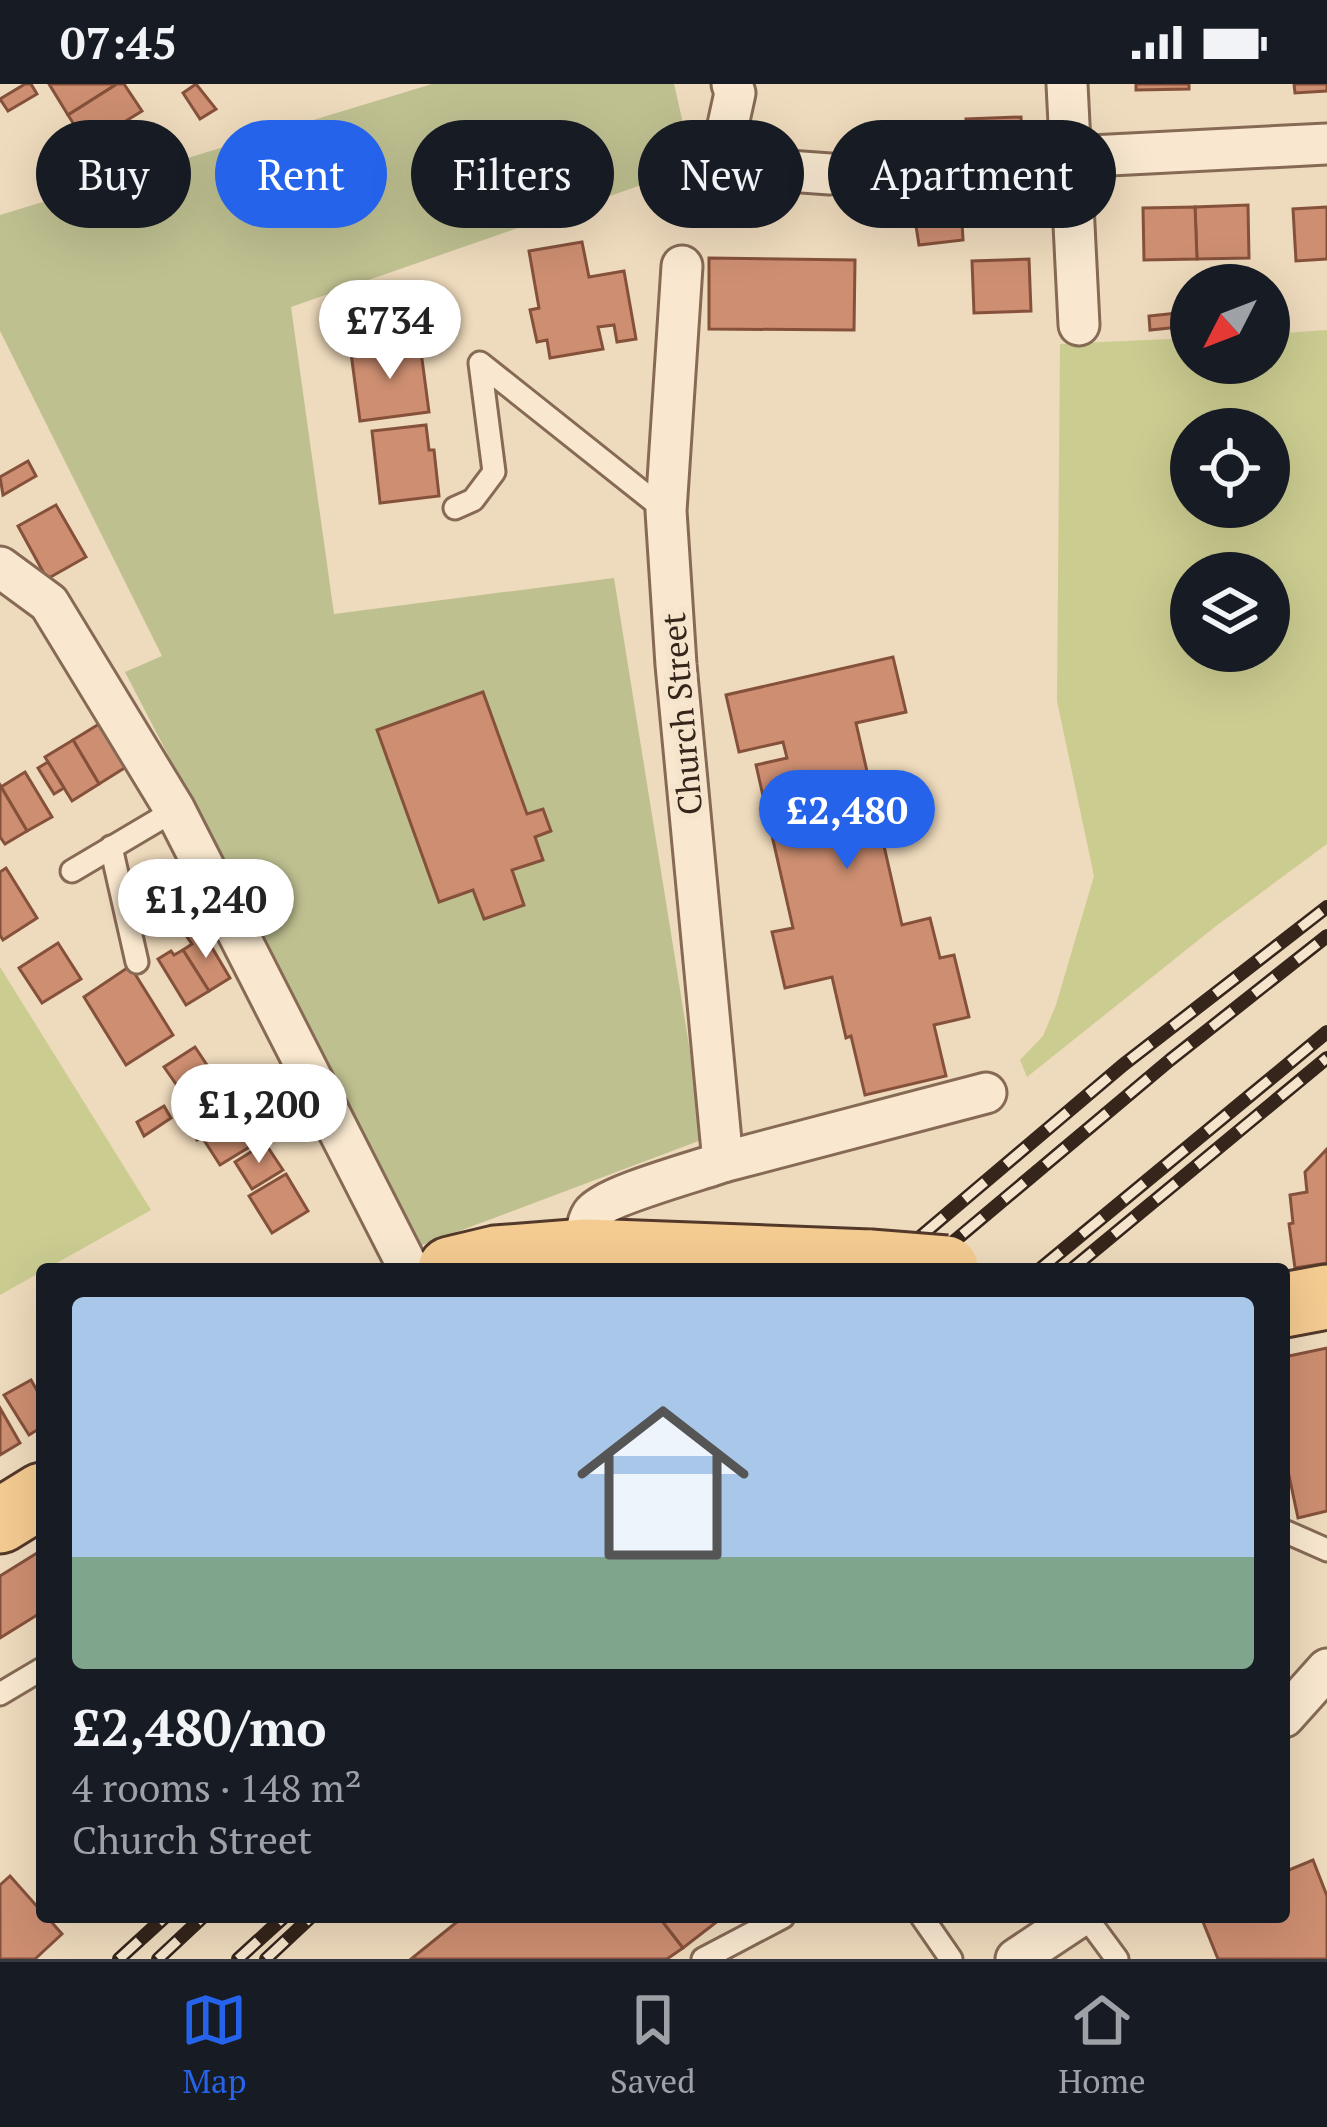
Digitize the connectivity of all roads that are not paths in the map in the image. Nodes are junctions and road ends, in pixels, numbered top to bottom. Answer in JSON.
{"nodes":[{"id":1,"x":732,"y":84,"type":"edge"},
{"id":2,"x":1067,"y":84,"type":"edge"},
{"id":3,"x":1069,"y":120,"type":"edge"},
{"id":4,"x":1327,"y":144,"type":"edge"},
{"id":5,"x":1116,"y":155,"type":"edge"},
{"id":6,"x":828,"y":174,"type":"edge"},
{"id":7,"x":1074,"y":228,"type":"edge"},
{"id":8,"x":682,"y":266,"type":"dead end"},
{"id":9,"x":1079,"y":325,"type":"dead end"},
{"id":10,"x":455,"y":508,"type":"dead end"},
{"id":11,"x":666,"y":511,"type":"junction"},
{"id":12,"x":0,"y":567,"type":"edge"},
{"id":13,"x":175,"y":810,"type":"junction"},
{"id":14,"x":111,"y":847,"type":"junction"},
{"id":15,"x":72,"y":871,"type":"dead end"},
{"id":16,"x":136,"y":962,"type":"dead end"},
{"id":17,"x":986,"y":1093,"type":"dead end"},
{"id":18,"x":723,"y":1162,"type":"junction"},
{"id":19,"x":567,"y":1258,"type":"edge"},
{"id":20,"x":407,"y":1263,"type":"edge"},
{"id":21,"x":475,"y":1263,"type":"edge"},
{"id":22,"x":881,"y":1263,"type":"edge"},
{"id":23,"x":1327,"y":1298,"type":"edge"},
{"id":24,"x":1290,"y":1304,"type":"edge"},
{"id":25,"x":36,"y":1499,"type":"edge"},
{"id":26,"x":0,"y":1521,"type":"edge"},
{"id":27,"x":1290,"y":1534,"type":"edge"},
{"id":28,"x":1327,"y":1550,"type":"edge"},
{"id":29,"x":36,"y":1673,"type":"edge"},
{"id":30,"x":0,"y":1694,"type":"edge"},
{"id":31,"x":772,"y":1923,"type":"edge"},
{"id":32,"x":926,"y":1923,"type":"edge"},
{"id":33,"x":1073,"y":1923,"type":"edge"},
{"id":34,"x":1088,"y":1923,"type":"edge"},
{"id":35,"x":703,"y":1959,"type":"edge"},
{"id":36,"x":951,"y":1959,"type":"edge"},
{"id":37,"x":1016,"y":1959,"type":"edge"},
{"id":38,"x":1117,"y":1959,"type":"edge"}],
"edges":[{"from":1,"to":6,"type":"street"},
{"from":2,"to":3,"type":"street"},
{"from":4,"to":5,"type":"street"},
{"from":7,"to":9,"type":"street"},
{"from":8,"to":11,"type":"street","name":"Church Street"},
{"from":10,"to":11,"type":"lane"},
{"from":11,"to":18,"type":"street","name":"Church Street"},
{"from":12,"to":13,"type":"street"},
{"from":13,"to":14,"type":"lane"},
{"from":13,"to":20,"type":"street"},
{"from":14,"to":15,"type":"lane"},
{"from":14,"to":16,"type":"lane"},
{"from":17,"to":18,"type":"street"},
{"from":18,"to":19,"type":"street"},
{"from":19,"to":21,"type":"main road"},
{"from":19,"to":22,"type":"main road","bridge":true},
{"from":23,"to":24,"type":"main road"},
{"from":25,"to":26,"type":"main road"},
{"from":27,"to":28,"type":"lane"},
{"from":29,"to":30,"type":"lane"},
{"from":31,"to":35,"type":"lane"},
{"from":32,"to":36,"type":"lane"},
{"from":33,"to":37,"type":"street"},
{"from":34,"to":38,"type":"lane"}]}
